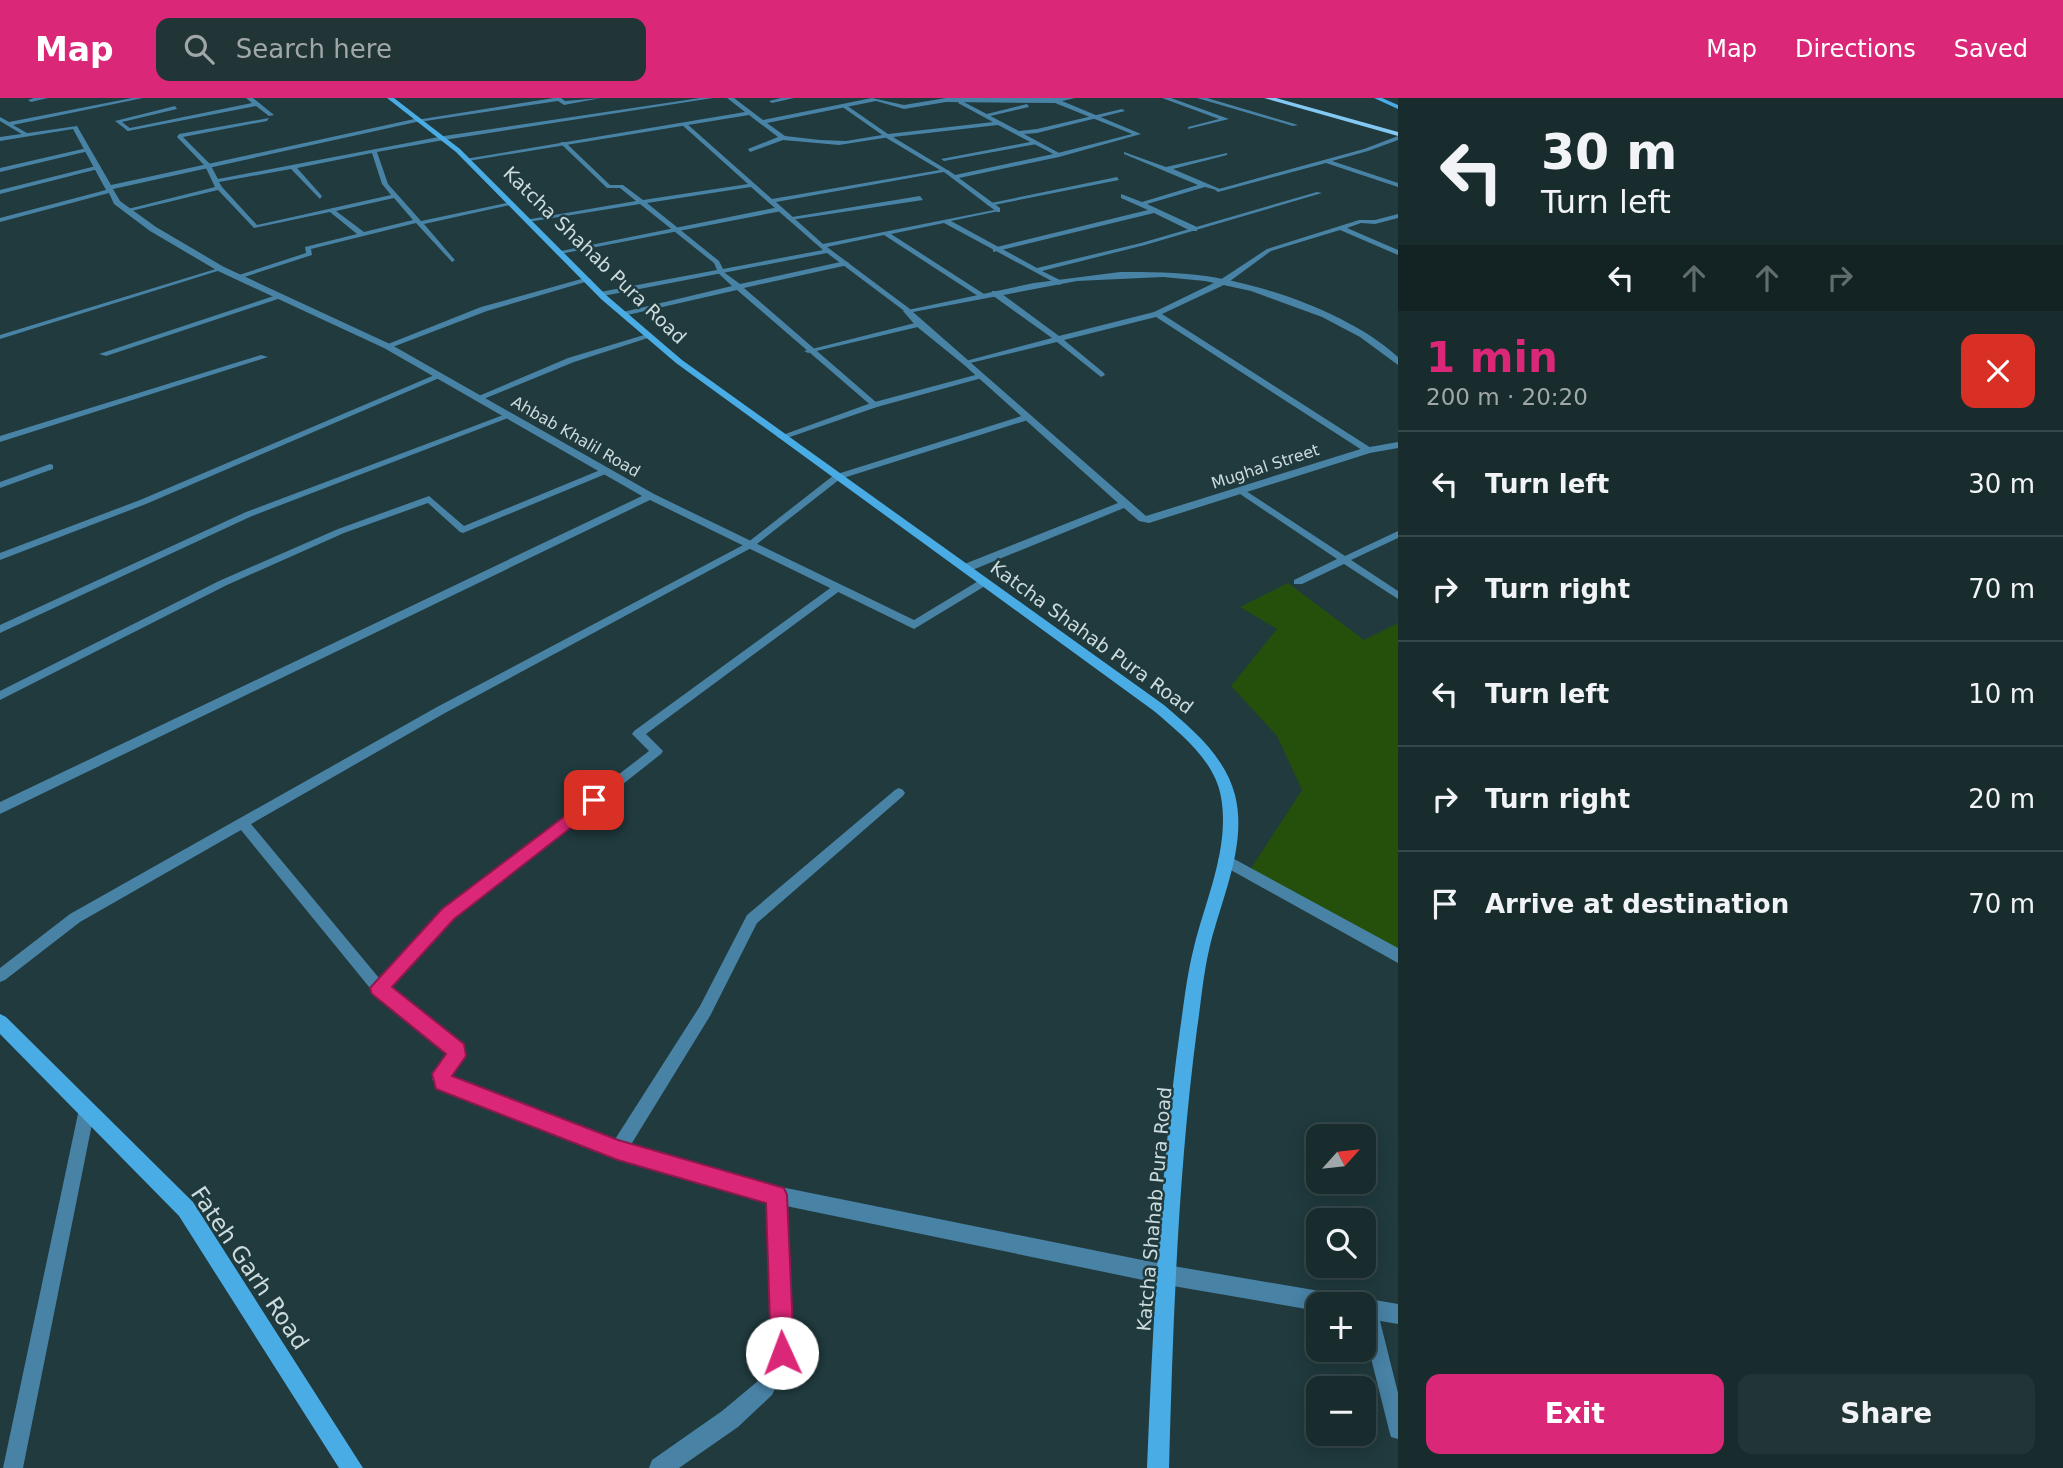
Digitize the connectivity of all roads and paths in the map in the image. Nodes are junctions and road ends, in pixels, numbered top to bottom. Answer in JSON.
{"nodes":[{"id":1,"x":45,"y":98,"type":"edge"},
{"id":2,"x":140,"y":98,"type":"edge"},
{"id":3,"x":249,"y":98,"type":"edge"},
{"id":4,"x":390,"y":98,"type":"edge"},
{"id":5,"x":598,"y":98,"type":"edge"},
{"id":6,"x":710,"y":98,"type":"edge"},
{"id":7,"x":730,"y":98,"type":"edge"},
{"id":8,"x":791,"y":98,"type":"edge"},
{"id":9,"x":984,"y":98,"type":"edge"},
{"id":10,"x":1072,"y":98,"type":"edge"},
{"id":11,"x":1165,"y":98,"type":"edge"},
{"id":12,"x":1200,"y":98,"type":"edge"},
{"id":13,"x":1268,"y":98,"type":"edge"},
{"id":14,"x":1291,"y":98,"type":"edge"},
{"id":15,"x":1377,"y":98,"type":"edge"},
{"id":16,"x":558,"y":99,"type":"edge"},
{"id":17,"x":879,"y":99,"type":"edge"},
{"id":18,"x":31,"y":100,"type":"dead end"},
{"id":19,"x":1054,"y":101,"type":"junction"},
{"id":20,"x":772,"y":102,"type":"dead end"},
{"id":21,"x":960,"y":102,"type":"junction"},
{"id":22,"x":970,"y":102,"type":"junction"},
{"id":23,"x":170,"y":103,"type":"dead end"},
{"id":24,"x":257,"y":104,"type":"junction"},
{"id":25,"x":844,"y":106,"type":"junction"},
{"id":26,"x":1398,"y":107,"type":"edge"},
{"id":27,"x":1122,"y":111,"type":"dead end"},
{"id":28,"x":749,"y":113,"type":"junction"},
{"id":29,"x":1251,"y":113,"type":"junction"},
{"id":30,"x":985,"y":115,"type":"junction"},
{"id":31,"x":269,"y":117,"type":"joint"},
{"id":32,"x":1095,"y":117,"type":"junction"},
{"id":33,"x":0,"y":119,"type":"edge"},
{"id":34,"x":1225,"y":119,"type":"junction"},
{"id":35,"x":419,"y":120,"type":"junction"},
{"id":36,"x":761,"y":122,"type":"junction"},
{"id":37,"x":999,"y":123,"type":"junction"},
{"id":38,"x":9,"y":124,"type":"junction"},
{"id":39,"x":684,"y":124,"type":"junction"},
{"id":40,"x":1294,"y":125,"type":"dead end"},
{"id":41,"x":1398,"y":127,"type":"edge"},
{"id":42,"x":1190,"y":128,"type":"dead end"},
{"id":43,"x":128,"y":129,"type":"joint"},
{"id":44,"x":1017,"y":133,"type":"junction"},
{"id":45,"x":25,"y":134,"type":"junction"},
{"id":46,"x":888,"y":136,"type":"junction"},
{"id":47,"x":1398,"y":136,"type":"edge"},
{"id":48,"x":444,"y":138,"type":"junction"},
{"id":49,"x":783,"y":138,"type":"junction"},
{"id":50,"x":0,"y":139,"type":"edge"},
{"id":51,"x":563,"y":143,"type":"junction"},
{"id":52,"x":1035,"y":143,"type":"junction"},
{"id":53,"x":87,"y":150,"type":"junction"},
{"id":54,"x":750,"y":150,"type":"dead end"},
{"id":55,"x":374,"y":151,"type":"junction"},
{"id":56,"x":1126,"y":153,"type":"dead end"},
{"id":57,"x":1225,"y":154,"type":"dead end"},
{"id":58,"x":1059,"y":155,"type":"junction"},
{"id":59,"x":468,"y":159,"type":"junction"},
{"id":60,"x":944,"y":159,"type":"dead end"},
{"id":61,"x":1327,"y":161,"type":"junction"},
{"id":62,"x":208,"y":165,"type":"junction"},
{"id":63,"x":293,"y":167,"type":"junction"},
{"id":64,"x":96,"y":168,"type":"junction"},
{"id":65,"x":1166,"y":169,"type":"junction"},
{"id":66,"x":0,"y":170,"type":"edge"},
{"id":67,"x":946,"y":171,"type":"junction"},
{"id":68,"x":954,"y":177,"type":"junction"},
{"id":69,"x":1117,"y":179,"type":"dead end"},
{"id":70,"x":217,"y":185,"type":"junction"},
{"id":71,"x":751,"y":185,"type":"junction"},
{"id":72,"x":1204,"y":185,"type":"junction"},
{"id":73,"x":1398,"y":185,"type":"edge"},
{"id":74,"x":108,"y":190,"type":"junction"},
{"id":75,"x":1218,"y":190,"type":"joint"},
{"id":76,"x":0,"y":192,"type":"edge"},
{"id":77,"x":1319,"y":193,"type":"dead end"},
{"id":78,"x":395,"y":196,"type":"junction"},
{"id":79,"x":1124,"y":196,"type":"dead end"},
{"id":80,"x":320,"y":197,"type":"dead end"},
{"id":81,"x":920,"y":198,"type":"dead end"},
{"id":82,"x":769,"y":201,"type":"junction"},
{"id":83,"x":642,"y":202,"type":"junction"},
{"id":84,"x":511,"y":204,"type":"junction"},
{"id":85,"x":989,"y":204,"type":"junction"},
{"id":86,"x":1141,"y":204,"type":"junction"},
{"id":87,"x":779,"y":209,"type":"junction"},
{"id":88,"x":127,"y":210,"type":"junction"},
{"id":89,"x":331,"y":210,"type":"junction"},
{"id":90,"x":997,"y":210,"type":"joint"},
{"id":91,"x":1156,"y":210,"type":"junction"},
{"id":92,"x":1398,"y":216,"type":"edge"},
{"id":93,"x":790,"y":218,"type":"junction"},
{"id":94,"x":0,"y":220,"type":"edge"},
{"id":95,"x":528,"y":220,"type":"junction"},
{"id":96,"x":945,"y":221,"type":"junction"},
{"id":97,"x":419,"y":222,"type":"junction"},
{"id":98,"x":1342,"y":228,"type":"junction"},
{"id":99,"x":1194,"y":229,"type":"junction"},
{"id":100,"x":677,"y":230,"type":"junction"},
{"id":101,"x":885,"y":233,"type":"junction"},
{"id":102,"x":362,"y":234,"type":"junction"},
{"id":103,"x":822,"y":246,"type":"junction"},
{"id":104,"x":996,"y":250,"type":"junction"},
{"id":105,"x":830,"y":251,"type":"junction"},
{"id":106,"x":560,"y":252,"type":"junction"},
{"id":107,"x":1398,"y":253,"type":"edge"},
{"id":108,"x":452,"y":260,"type":"dead end"},
{"id":109,"x":845,"y":263,"type":"junction"},
{"id":110,"x":221,"y":269,"type":"junction"},
{"id":111,"x":1037,"y":270,"type":"junction"},
{"id":112,"x":720,"y":272,"type":"junction"},
{"id":113,"x":238,"y":277,"type":"junction"},
{"id":114,"x":588,"y":280,"type":"junction"},
{"id":115,"x":1223,"y":282,"type":"junction"},
{"id":116,"x":1059,"y":283,"type":"junction"},
{"id":117,"x":737,"y":288,"type":"junction"},
{"id":118,"x":995,"y":293,"type":"junction"},
{"id":119,"x":603,"y":294,"type":"junction"},
{"id":120,"x":981,"y":296,"type":"junction"},
{"id":121,"x":280,"y":297,"type":"junction"},
{"id":122,"x":907,"y":311,"type":"junction"},
{"id":123,"x":622,"y":313,"type":"junction"},
{"id":124,"x":1157,"y":314,"type":"junction"},
{"id":125,"x":919,"y":324,"type":"junction"},
{"id":126,"x":0,"y":337,"type":"edge"},
{"id":127,"x":647,"y":337,"type":"junction"},
{"id":128,"x":1057,"y":338,"type":"junction"},
{"id":129,"x":387,"y":346,"type":"junction"},
{"id":130,"x":808,"y":351,"type":"junction"},
{"id":131,"x":103,"y":354,"type":"dead end"},
{"id":132,"x":264,"y":357,"type":"dead end"},
{"id":133,"x":967,"y":362,"type":"junction"},
{"id":134,"x":1398,"y":362,"type":"edge"},
{"id":135,"x":1101,"y":375,"type":"dead end"},
{"id":136,"x":440,"y":376,"type":"junction"},
{"id":137,"x":979,"y":376,"type":"junction"},
{"id":138,"x":478,"y":398,"type":"junction"},
{"id":139,"x":874,"y":405,"type":"junction"},
{"id":140,"x":509,"y":416,"type":"junction"},
{"id":141,"x":1028,"y":417,"type":"junction"},
{"id":142,"x":781,"y":437,"type":"junction"},
{"id":143,"x":0,"y":439,"type":"edge"},
{"id":144,"x":1398,"y":445,"type":"edge"},
{"id":145,"x":1368,"y":450,"type":"junction"},
{"id":146,"x":50,"y":467,"type":"dead end"},
{"id":147,"x":606,"y":471,"type":"junction"},
{"id":148,"x":837,"y":477,"type":"junction"},
{"id":149,"x":0,"y":485,"type":"edge"},
{"id":150,"x":1240,"y":490,"type":"junction"},
{"id":151,"x":650,"y":496,"type":"junction"},
{"id":152,"x":1124,"y":504,"type":"junction"},
{"id":153,"x":1398,"y":534,"type":"edge"},
{"id":154,"x":750,"y":545,"type":"junction"},
{"id":155,"x":0,"y":557,"type":"edge"},
{"id":156,"x":1348,"y":560,"type":"junction"},
{"id":157,"x":966,"y":568,"type":"junction"},
{"id":158,"x":1298,"y":582,"type":"dead end"},
{"id":159,"x":984,"y":583,"type":"junction"},
{"id":160,"x":837,"y":588,"type":"junction"},
{"id":161,"x":1398,"y":596,"type":"edge"},
{"id":162,"x":0,"y":629,"type":"edge"},
{"id":163,"x":0,"y":695,"type":"edge"},
{"id":164,"x":899,"y":793,"type":"dead end"},
{"id":165,"x":0,"y":808,"type":"edge"},
{"id":166,"x":243,"y":823,"type":"junction"},
{"id":167,"x":1225,"y":860,"type":"junction"},
{"id":168,"x":1398,"y":956,"type":"edge"},
{"id":169,"x":0,"y":976,"type":"edge"},
{"id":170,"x":379,"y":988,"type":"junction"},
{"id":171,"x":0,"y":1022,"type":"edge"},
{"id":172,"x":441,"y":1079,"type":"joint"},
{"id":173,"x":87,"y":1109,"type":"junction"},
{"id":174,"x":618,"y":1150,"type":"junction"},
{"id":175,"x":776,"y":1195,"type":"junction"},
{"id":176,"x":1167,"y":1275,"type":"junction"},
{"id":177,"x":1306,"y":1299,"type":"edge"},
{"id":178,"x":1376,"y":1311,"type":"edge"},
{"id":179,"x":1398,"y":1314,"type":"edge"},
{"id":180,"x":1376,"y":1347,"type":"edge"},
{"id":181,"x":1398,"y":1430,"type":"edge"},
{"id":182,"x":13,"y":1468,"type":"edge"},
{"id":183,"x":352,"y":1468,"type":"edge"},
{"id":184,"x":660,"y":1468,"type":"edge"},
{"id":185,"x":1158,"y":1468,"type":"edge"}],
"edges":[{"from":1,"to":18,"type":"lane"},
{"from":2,"to":38,"type":"lane"},
{"from":3,"to":24,"type":"street"},
{"from":4,"to":35,"type":"street","name":"Katcha Shahab Pura Road"},
{"from":5,"to":16,"type":"lane"},
{"from":6,"to":48,"type":"lane"},
{"from":7,"to":28,"type":"street"},
{"from":8,"to":20,"type":"lane"},
{"from":9,"to":22,"type":"street"},
{"from":10,"to":19,"type":"street"},
{"from":11,"to":34,"type":"street"},
{"from":12,"to":29,"type":"street"},
{"from":13,"to":47,"type":"main road"},
{"from":14,"to":41,"type":"main road"},
{"from":15,"to":26,"type":"street"},
{"from":16,"to":35,"type":"lane"},
{"from":17,"to":21,"type":"street"},
{"from":17,"to":25,"type":"street"},
{"from":19,"to":22,"type":"street"},
{"from":19,"to":30,"type":"street"},
{"from":19,"to":32,"type":"street"},
{"from":21,"to":22,"type":"street"},
{"from":21,"to":30,"type":"lane"},
{"from":23,"to":43,"type":"lane"},
{"from":24,"to":31,"type":"street"},
{"from":24,"to":43,"type":"street"},
{"from":25,"to":36,"type":"street"},
{"from":25,"to":46,"type":"lane"},
{"from":27,"to":32,"type":"lane"},
{"from":28,"to":36,"type":"street"},
{"from":28,"to":39,"type":"street"},
{"from":29,"to":34,"type":"street"},
{"from":29,"to":40,"type":"street"},
{"from":30,"to":37,"type":"lane"},
{"from":31,"to":62,"type":"lane"},
{"from":32,"to":44,"type":"lane"},
{"from":32,"to":58,"type":"street"},
{"from":33,"to":38,"type":"lane"},
{"from":34,"to":42,"type":"street"},
{"from":35,"to":48,"type":"street","name":"Katcha Shahab Pura Road"},
{"from":35,"to":62,"type":"street"},
{"from":36,"to":49,"type":"street"},
{"from":37,"to":44,"type":"lane"},
{"from":37,"to":46,"type":"lane"},
{"from":38,"to":45,"type":"lane"},
{"from":39,"to":51,"type":"street"},
{"from":39,"to":71,"type":"lane"},
{"from":44,"to":52,"type":"lane"},
{"from":45,"to":50,"type":"street"},
{"from":45,"to":53,"type":"street","name":"Ahbab Khalil Road"},
{"from":46,"to":49,"type":"street"},
{"from":46,"to":67,"type":"lane"},
{"from":47,"to":61,"type":"lane"},
{"from":48,"to":55,"type":"lane"},
{"from":48,"to":59,"type":"street","name":"Katcha Shahab Pura Road"},
{"from":49,"to":54,"type":"street"},
{"from":51,"to":59,"type":"street"},
{"from":51,"to":83,"type":"lane"},
{"from":52,"to":58,"type":"lane"},
{"from":52,"to":60,"type":"street"},
{"from":53,"to":64,"type":"street","name":"Ahbab Khalil Road"},
{"from":53,"to":66,"type":"lane"},
{"from":55,"to":63,"type":"lane"},
{"from":55,"to":78,"type":"lane"},
{"from":56,"to":65,"type":"street"},
{"from":57,"to":65,"type":"street"},
{"from":58,"to":68,"type":"street"},
{"from":59,"to":84,"type":"street","name":"Katcha Shahab Pura Road"},
{"from":61,"to":73,"type":"lane"},
{"from":61,"to":75,"type":"lane"},
{"from":62,"to":70,"type":"lane"},
{"from":62,"to":74,"type":"street"},
{"from":63,"to":70,"type":"lane"},
{"from":63,"to":80,"type":"lane"},
{"from":64,"to":74,"type":"street","name":"Ahbab Khalil Road"},
{"from":64,"to":76,"type":"lane"},
{"from":65,"to":72,"type":"street"},
{"from":67,"to":68,"type":"street"},
{"from":67,"to":82,"type":"lane"},
{"from":68,"to":85,"type":"street"},
{"from":69,"to":85,"type":"lane"},
{"from":70,"to":88,"type":"lane"},
{"from":70,"to":89,"type":"lane"},
{"from":71,"to":82,"type":"lane"},
{"from":71,"to":83,"type":"lane"},
{"from":72,"to":75,"type":"street"},
{"from":72,"to":86,"type":"street"},
{"from":74,"to":88,"type":"street","name":"Ahbab Khalil Road"},
{"from":74,"to":94,"type":"street"},
{"from":77,"to":99,"type":"lane"},
{"from":78,"to":89,"type":"lane"},
{"from":78,"to":97,"type":"lane"},
{"from":79,"to":86,"type":"street"},
{"from":81,"to":93,"type":"street"},
{"from":82,"to":87,"type":"lane"},
{"from":83,"to":95,"type":"lane"},
{"from":83,"to":100,"type":"lane"},
{"from":84,"to":95,"type":"street","name":"Katcha Shahab Pura Road"},
{"from":84,"to":97,"type":"lane"},
{"from":85,"to":90,"type":"street"},
{"from":86,"to":91,"type":"street"},
{"from":87,"to":93,"type":"lane"},
{"from":87,"to":100,"type":"street"},
{"from":88,"to":110,"type":"street","name":"Ahbab Khalil Road"},
{"from":89,"to":102,"type":"lane"},
{"from":90,"to":96,"type":"lane"},
{"from":91,"to":99,"type":"street"},
{"from":91,"to":104,"type":"street"},
{"from":92,"to":98,"type":"lane"},
{"from":93,"to":103,"type":"lane"},
{"from":95,"to":106,"type":"street","name":"Katcha Shahab Pura Road"},
{"from":96,"to":101,"type":"lane"},
{"from":96,"to":104,"type":"lane"},
{"from":97,"to":102,"type":"lane"},
{"from":97,"to":108,"type":"lane"},
{"from":98,"to":107,"type":"lane"},
{"from":98,"to":115,"type":"lane"},
{"from":99,"to":111,"type":"lane"},
{"from":100,"to":106,"type":"street"},
{"from":100,"to":112,"type":"lane"},
{"from":101,"to":103,"type":"lane"},
{"from":101,"to":120,"type":"lane"},
{"from":102,"to":113,"type":"lane"},
{"from":103,"to":105,"type":"lane"},
{"from":104,"to":111,"type":"lane"},
{"from":105,"to":109,"type":"lane"},
{"from":105,"to":112,"type":"lane"},
{"from":106,"to":114,"type":"street","name":"Katcha Shahab Pura Road"},
{"from":109,"to":117,"type":"street"},
{"from":109,"to":122,"type":"lane"},
{"from":110,"to":113,"type":"street","name":"Ahbab Khalil Road"},
{"from":110,"to":126,"type":"lane"},
{"from":111,"to":116,"type":"lane"},
{"from":112,"to":117,"type":"street"},
{"from":112,"to":119,"type":"lane"},
{"from":113,"to":121,"type":"street","name":"Ahbab Khalil Road"},
{"from":114,"to":119,"type":"street","name":"Katcha Shahab Pura Road"},
{"from":114,"to":129,"type":"lane"},
{"from":115,"to":116,"type":"street"},
{"from":115,"to":124,"type":"lane"},
{"from":115,"to":134,"type":"street"},
{"from":116,"to":118,"type":"street"},
{"from":117,"to":123,"type":"street"},
{"from":117,"to":130,"type":"street"},
{"from":118,"to":120,"type":"street"},
{"from":118,"to":128,"type":"lane"},
{"from":119,"to":123,"type":"street","name":"Katcha Shahab Pura Road"},
{"from":120,"to":122,"type":"street"},
{"from":121,"to":129,"type":"street","name":"Ahbab Khalil Road"},
{"from":121,"to":131,"type":"lane"},
{"from":122,"to":125,"type":"street"},
{"from":123,"to":127,"type":"street","name":"Katcha Shahab Pura Road"},
{"from":124,"to":128,"type":"lane"},
{"from":124,"to":145,"type":"lane"},
{"from":125,"to":130,"type":"lane"},
{"from":125,"to":133,"type":"street"},
{"from":127,"to":138,"type":"lane"},
{"from":127,"to":142,"type":"street","name":"Katcha Shahab Pura Road"},
{"from":128,"to":133,"type":"lane"},
{"from":128,"to":135,"type":"lane"},
{"from":129,"to":136,"type":"street","name":"Ahbab Khalil Road"},
{"from":130,"to":139,"type":"street"},
{"from":132,"to":143,"type":"lane"},
{"from":133,"to":137,"type":"street"},
{"from":136,"to":138,"type":"street","name":"Ahbab Khalil Road"},
{"from":136,"to":155,"type":"lane"},
{"from":137,"to":139,"type":"lane"},
{"from":137,"to":141,"type":"street"},
{"from":138,"to":140,"type":"street","name":"Ahbab Khalil Road"},
{"from":139,"to":142,"type":"lane"},
{"from":140,"to":147,"type":"street","name":"Ahbab Khalil Road"},
{"from":140,"to":162,"type":"lane"},
{"from":141,"to":148,"type":"lane"},
{"from":141,"to":152,"type":"street"},
{"from":142,"to":148,"type":"street","name":"Katcha Shahab Pura Road"},
{"from":144,"to":145,"type":"street","name":"Mughal Street"},
{"from":145,"to":150,"type":"street","name":"Mughal Street"},
{"from":146,"to":149,"type":"lane"},
{"from":147,"to":151,"type":"street","name":"Ahbab Khalil Road"},
{"from":147,"to":163,"type":"lane"},
{"from":148,"to":154,"type":"lane"},
{"from":148,"to":157,"type":"street","name":"Katcha Shahab Pura Road"},
{"from":150,"to":152,"type":"street","name":"Mughal Street"},
{"from":150,"to":156,"type":"lane"},
{"from":151,"to":154,"type":"street","name":"Ahbab Khalil Road"},
{"from":151,"to":165,"type":"street"},
{"from":152,"to":157,"type":"street"},
{"from":153,"to":156,"type":"lane"},
{"from":154,"to":160,"type":"street","name":"Ahbab Khalil Road"},
{"from":154,"to":166,"type":"lane"},
{"from":156,"to":158,"type":"lane"},
{"from":156,"to":161,"type":"lane"},
{"from":157,"to":159,"type":"street","name":"Katcha Shahab Pura Road"},
{"from":159,"to":160,"type":"street","name":"Ahbab Khalil Road"},
{"from":159,"to":167,"type":"street","name":"Katcha Shahab Pura Road"},
{"from":160,"to":170,"type":"lane"},
{"from":164,"to":174,"type":"lane"},
{"from":166,"to":169,"type":"lane"},
{"from":166,"to":170,"type":"lane"},
{"from":167,"to":168,"type":"street"},
{"from":167,"to":176,"type":"street","name":"Katcha Shahab Pura Road"},
{"from":170,"to":172,"type":"lane"},
{"from":171,"to":173,"type":"street","name":"Fateh Garh Road"},
{"from":172,"to":174,"type":"street"},
{"from":173,"to":182,"type":"lane"},
{"from":173,"to":183,"type":"street","name":"Fateh Garh Road"},
{"from":174,"to":175,"type":"street"},
{"from":175,"to":176,"type":"street"},
{"from":175,"to":184,"type":"street"},
{"from":176,"to":177,"type":"street"},
{"from":176,"to":185,"type":"street","name":"Katcha Shahab Pura Road"},
{"from":178,"to":179,"type":"street"},
{"from":180,"to":181,"type":"lane"}]}
